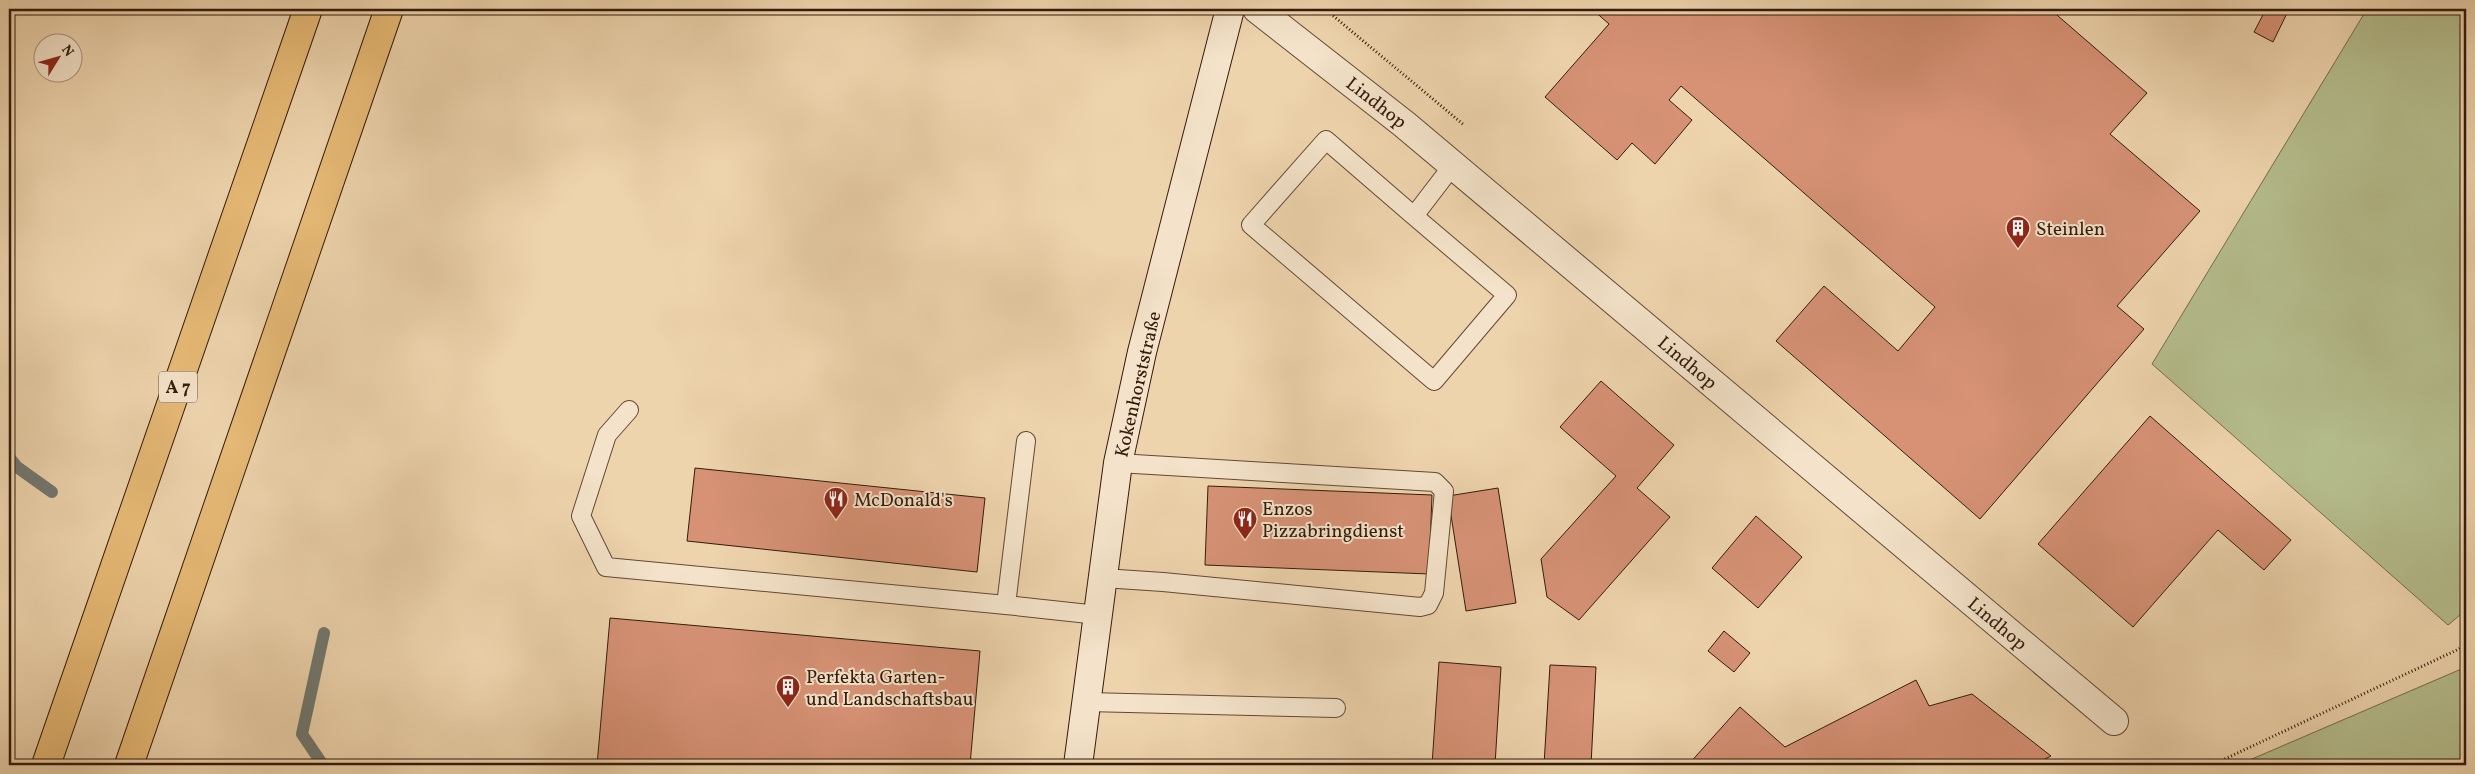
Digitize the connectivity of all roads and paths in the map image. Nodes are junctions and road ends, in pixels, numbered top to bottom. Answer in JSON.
{"nodes":[{"id":1,"x":308,"y":9,"type":"edge"},
{"id":2,"x":389,"y":9,"type":"edge"},
{"id":3,"x":1230,"y":9,"type":"edge"},
{"id":4,"x":1257,"y":9,"type":"edge"},
{"id":5,"x":1453,"y":165,"type":"junction"},
{"id":6,"x":1414,"y":216,"type":"junction"},
{"id":7,"x":629,"y":410,"type":"dead end"},
{"id":8,"x":1026,"y":441,"type":"dead end"},
{"id":9,"x":1118,"y":463,"type":"junction"},
{"id":10,"x":1103,"y":578,"type":"junction"},
{"id":11,"x":1006,"y":605,"type":"junction"},
{"id":12,"x":1098,"y":615,"type":"junction"},
{"id":13,"x":2466,"y":643,"type":"edge"},
{"id":14,"x":1087,"y":702,"type":"junction"},
{"id":15,"x":1336,"y":708,"type":"dead end"},
{"id":16,"x":2114,"y":721,"type":"dead end"},
{"id":17,"x":46,"y":765,"type":"edge"},
{"id":18,"x":129,"y":765,"type":"edge"},
{"id":19,"x":1078,"y":765,"type":"edge"},
{"id":20,"x":2212,"y":765,"type":"edge"}],
"edges":[{"from":1,"to":17,"type":"highway","number":"A 7"},
{"from":2,"to":18,"type":"highway"},
{"from":3,"to":9,"type":"street","name":"Kokenhorststraße"},
{"from":4,"to":5,"type":"street","name":"Lindhop"},
{"from":5,"to":6,"type":"lane"},
{"from":5,"to":16,"type":"street","name":"Lindhop"},
{"from":6,"to":6,"type":"lane"},
{"from":7,"to":11,"type":"lane"},
{"from":8,"to":11,"type":"lane"},
{"from":9,"to":10,"type":"street","name":"Kokenhorststraße"},
{"from":9,"to":10,"type":"lane"},
{"from":10,"to":12,"type":"street","name":"Kokenhorststraße"},
{"from":11,"to":12,"type":"lane"},
{"from":12,"to":14,"type":"street","name":"Kokenhorststraße"},
{"from":13,"to":20,"type":"path"},
{"from":14,"to":15,"type":"lane"},
{"from":14,"to":19,"type":"street","name":"Kokenhorststraße"}]}
